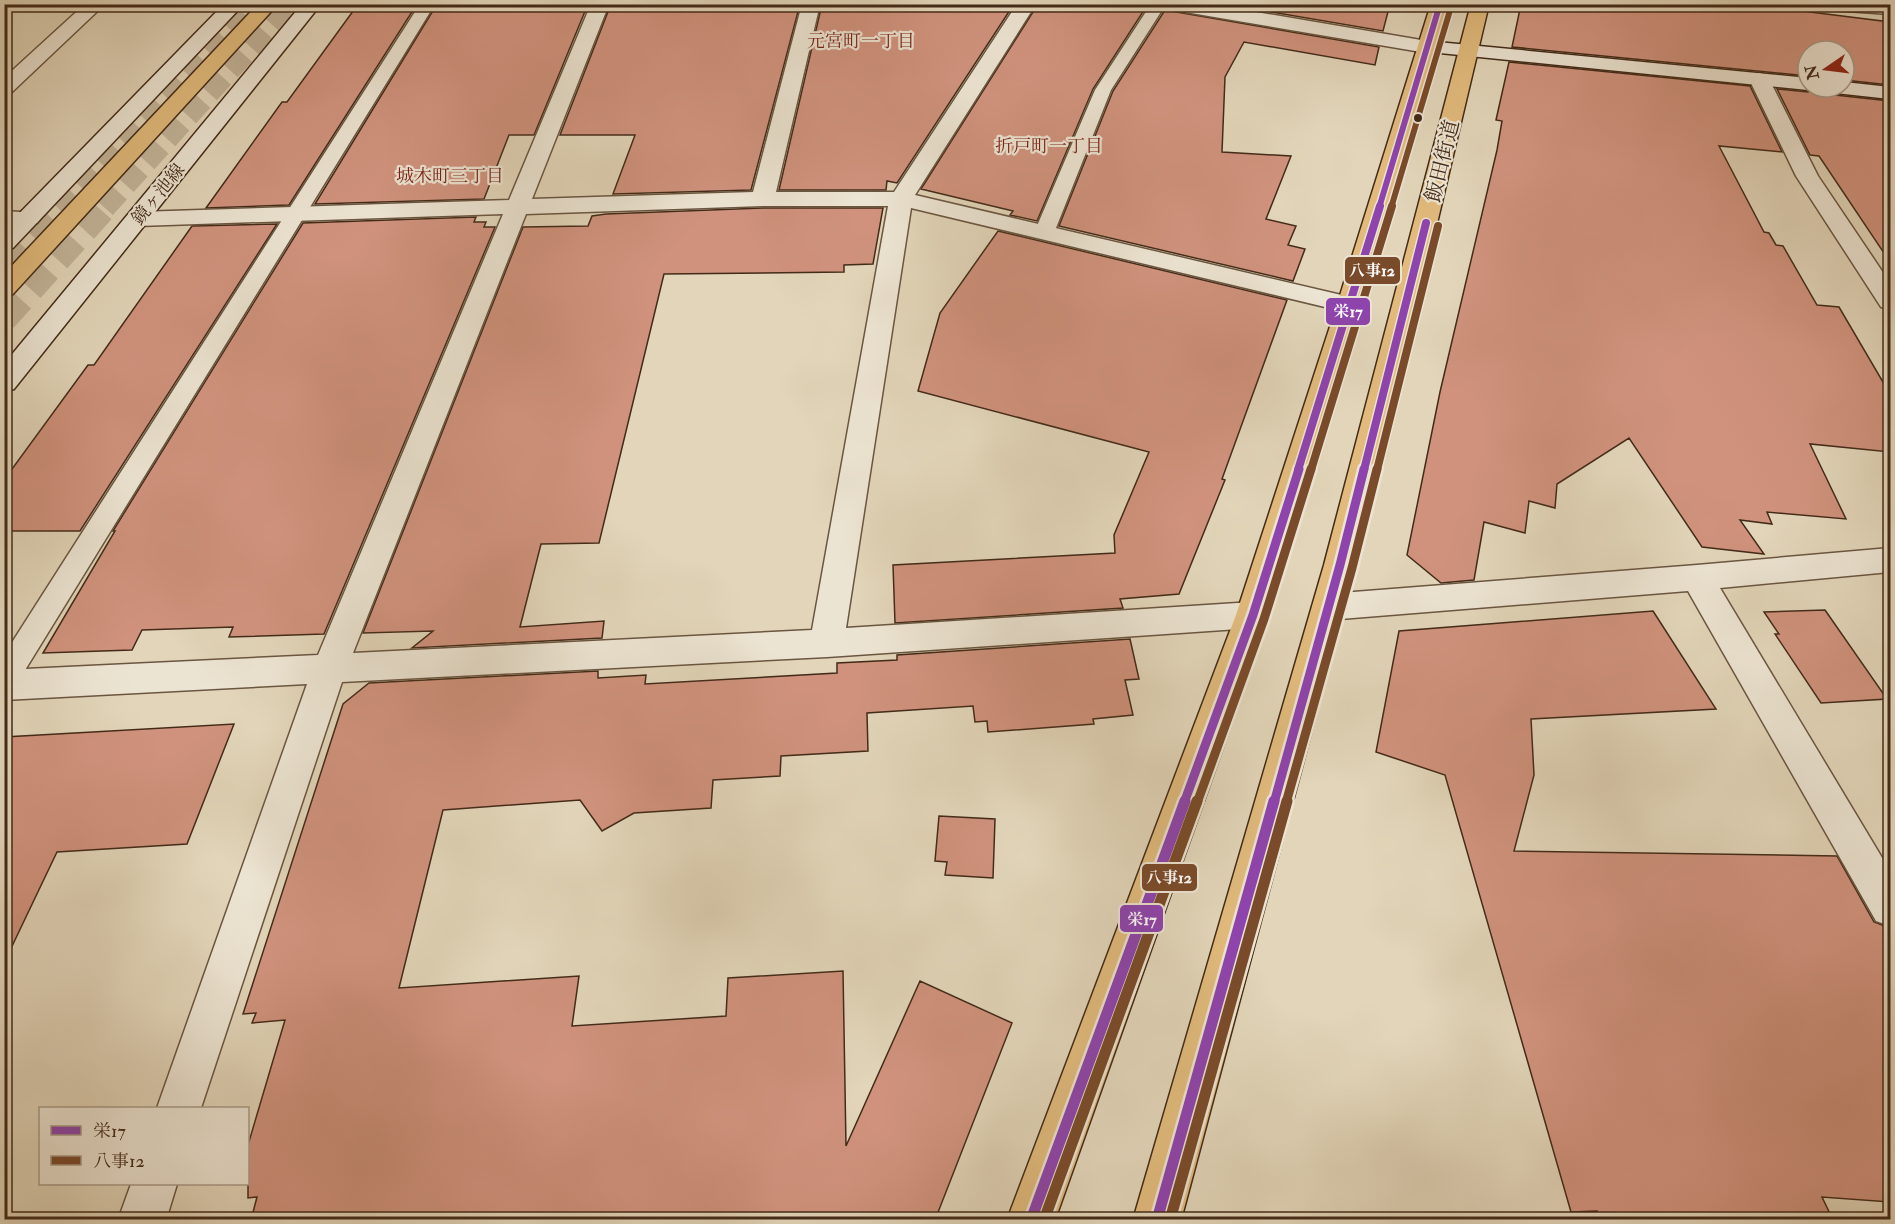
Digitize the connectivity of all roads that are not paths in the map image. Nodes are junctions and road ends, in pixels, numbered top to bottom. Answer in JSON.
{"nodes":[{"id":1,"x":96,"y":4,"type":"edge"},
{"id":2,"x":235,"y":4,"type":"edge"},
{"id":3,"x":269,"y":4,"type":"edge"},
{"id":4,"x":312,"y":4,"type":"edge"},
{"id":5,"x":428,"y":4,"type":"edge"},
{"id":6,"x":600,"y":4,"type":"edge"},
{"id":7,"x":811,"y":4,"type":"edge"},
{"id":8,"x":1027,"y":4,"type":"edge"},
{"id":9,"x":1159,"y":4,"type":"edge"},
{"id":10,"x":1173,"y":4,"type":"edge"},
{"id":11,"x":1440,"y":4,"type":"edge"},
{"id":12,"x":1479,"y":4,"type":"edge"},
{"id":13,"x":1831,"y":4,"type":"edge"},
{"id":14,"x":1212,"y":8,"type":"edge"},
{"id":15,"x":1890,"y":9,"type":"edge"},
{"id":16,"x":1427,"y":47,"type":"junction"},
{"id":17,"x":1469,"y":51,"type":"junction"},
{"id":18,"x":1759,"y":79,"type":"junction"},
{"id":19,"x":1796,"y":83,"type":"edge"},
{"id":20,"x":4,"y":89,"type":"edge"},
{"id":21,"x":1856,"y":89,"type":"edge"},
{"id":22,"x":1890,"y":93,"type":"edge"},
{"id":23,"x":763,"y":199,"type":"junction"},
{"id":24,"x":901,"y":199,"type":"junction"},
{"id":25,"x":516,"y":207,"type":"junction"},
{"id":26,"x":296,"y":213,"type":"junction"},
{"id":27,"x":29,"y":218,"type":"junction"},
{"id":28,"x":4,"y":219,"type":"edge"},
{"id":29,"x":138,"y":219,"type":"junction"},
{"id":30,"x":1044,"y":233,"type":"junction"},
{"id":31,"x":4,"y":243,"type":"edge"},
{"id":32,"x":4,"y":289,"type":"edge"},
{"id":33,"x":1890,"y":301,"type":"edge"},
{"id":34,"x":1350,"y":305,"type":"junction"},
{"id":35,"x":4,"y":383,"type":"edge"},
{"id":36,"x":1890,"y":560,"type":"edge"},
{"id":37,"x":1697,"y":578,"type":"junction"},
{"id":38,"x":1328,"y":607,"type":"junction"},
{"id":39,"x":1253,"y":615,"type":"junction"},
{"id":40,"x":827,"y":643,"type":"junction"},
{"id":41,"x":329,"y":670,"type":"junction"},
{"id":42,"x":4,"y":682,"type":"edge"},
{"id":43,"x":1890,"y":907,"type":"edge"},
{"id":44,"x":179,"y":1107,"type":"edge"},
{"id":45,"x":154,"y":1185,"type":"edge"},
{"id":46,"x":142,"y":1220,"type":"edge"},
{"id":47,"x":1031,"y":1220,"type":"edge"},
{"id":48,"x":1157,"y":1220,"type":"edge"}],
"edges":[{"from":1,"to":20,"type":"street"},
{"from":2,"to":27,"type":"street"},
{"from":3,"to":32,"type":"highway"},
{"from":4,"to":29,"type":"street","name":"鏡ヶ池線"},
{"from":5,"to":26,"type":"lane"},
{"from":6,"to":25,"type":"street"},
{"from":7,"to":23,"type":"street"},
{"from":8,"to":24,"type":"street"},
{"from":9,"to":30,"type":"lane"},
{"from":10,"to":14,"type":"street"},
{"from":11,"to":16,"type":"highway"},
{"from":12,"to":17,"type":"highway","name":"飯田街道"},
{"from":13,"to":15,"type":"street"},
{"from":14,"to":16,"type":"street"},
{"from":16,"to":17,"type":"street"},
{"from":16,"to":34,"type":"highway"},
{"from":17,"to":18,"type":"street"},
{"from":17,"to":38,"type":"highway","name":"飯田街道"},
{"from":18,"to":19,"type":"street"},
{"from":18,"to":33,"type":"street"},
{"from":21,"to":22,"type":"street"},
{"from":23,"to":24,"type":"street"},
{"from":23,"to":25,"type":"street"},
{"from":24,"to":30,"type":"street"},
{"from":24,"to":40,"type":"street"},
{"from":25,"to":26,"type":"street"},
{"from":25,"to":41,"type":"street"},
{"from":26,"to":29,"type":"street"},
{"from":26,"to":42,"type":"lane"},
{"from":27,"to":28,"type":"street"},
{"from":27,"to":31,"type":"street"},
{"from":29,"to":35,"type":"street","name":"鏡ヶ池線"},
{"from":30,"to":34,"type":"street"},
{"from":34,"to":39,"type":"highway"},
{"from":36,"to":37,"type":"street"},
{"from":37,"to":38,"type":"street"},
{"from":37,"to":43,"type":"street"},
{"from":38,"to":48,"type":"highway","name":"飯田街道"},
{"from":39,"to":40,"type":"street"},
{"from":39,"to":47,"type":"highway"},
{"from":40,"to":41,"type":"street"},
{"from":41,"to":42,"type":"street"},
{"from":41,"to":44,"type":"street"},
{"from":45,"to":46,"type":"street"}]}
